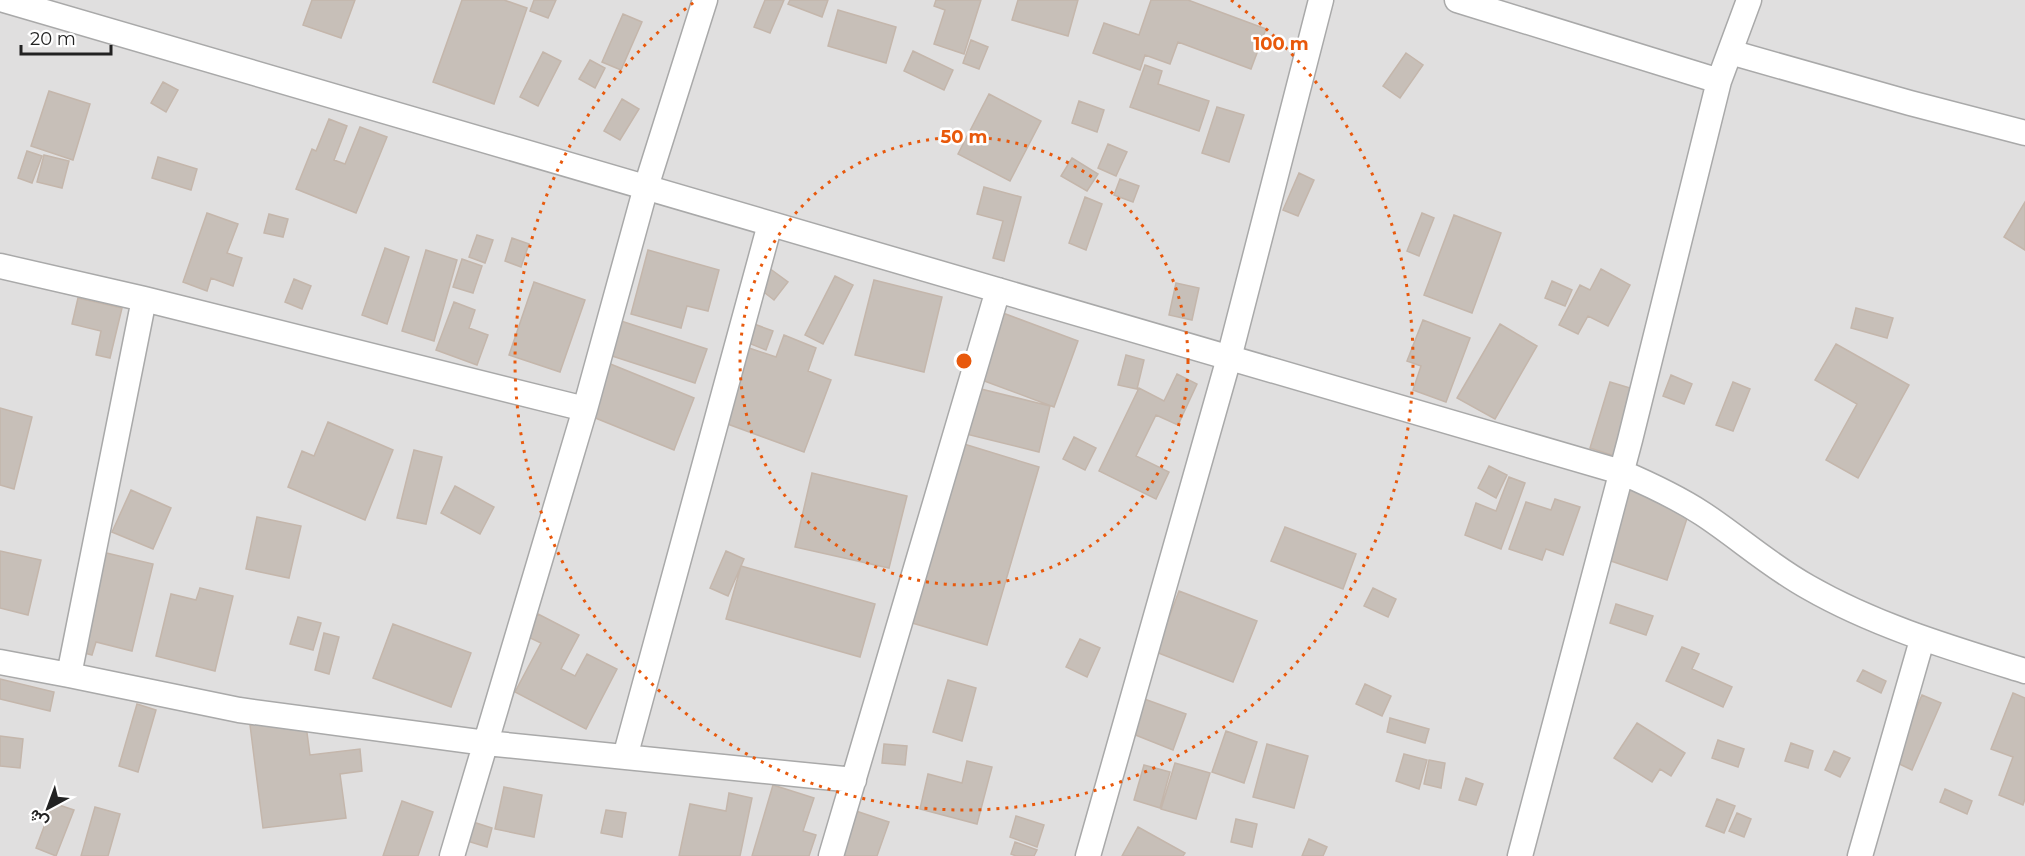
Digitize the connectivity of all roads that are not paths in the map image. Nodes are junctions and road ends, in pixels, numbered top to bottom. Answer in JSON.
{"nodes":[{"id":1,"x":4,"y":0,"type":"edge"},
{"id":2,"x":705,"y":0,"type":"edge"},
{"id":3,"x":1321,"y":0,"type":"edge"},
{"id":4,"x":1457,"y":0,"type":"edge"},
{"id":5,"x":1749,"y":0,"type":"edge"},
{"id":6,"x":1730,"y":52,"type":"junction"},
{"id":7,"x":1719,"y":81,"type":"junction"},
{"id":8,"x":2025,"y":133,"type":"edge"},
{"id":9,"x":646,"y":187,"type":"junction"},
{"id":10,"x":771,"y":224,"type":"junction"},
{"id":11,"x":0,"y":266,"type":"edge"},
{"id":12,"x":998,"y":290,"type":"junction"},
{"id":13,"x":144,"y":299,"type":"junction"},
{"id":14,"x":1229,"y":358,"type":"junction"},
{"id":15,"x":585,"y":409,"type":"junction"},
{"id":16,"x":1621,"y":472,"type":"junction"},
{"id":17,"x":1922,"y":640,"type":"junction"},
{"id":18,"x":0,"y":662,"type":"edge"},
{"id":19,"x":2025,"y":671,"type":"edge"},
{"id":20,"x":69,"y":675,"type":"junction"},
{"id":21,"x":486,"y":743,"type":"junction"},
{"id":22,"x":625,"y":757,"type":"junction"},
{"id":23,"x":854,"y":780,"type":"junction"},
{"id":24,"x":453,"y":856,"type":"edge"},
{"id":25,"x":831,"y":856,"type":"edge"},
{"id":26,"x":1088,"y":856,"type":"edge"},
{"id":27,"x":1520,"y":856,"type":"edge"},
{"id":28,"x":1860,"y":856,"type":"edge"}],
"edges":[{"from":1,"to":9,"type":"street"},
{"from":2,"to":9,"type":"street"},
{"from":3,"to":14,"type":"street"},
{"from":4,"to":7,"type":"street"},
{"from":5,"to":6,"type":"street"},
{"from":6,"to":7,"type":"street"},
{"from":6,"to":8,"type":"street"},
{"from":7,"to":16,"type":"street"},
{"from":9,"to":10,"type":"street"},
{"from":9,"to":15,"type":"street"},
{"from":10,"to":12,"type":"street"},
{"from":10,"to":22,"type":"street"},
{"from":11,"to":13,"type":"street"},
{"from":12,"to":14,"type":"street"},
{"from":12,"to":23,"type":"street"},
{"from":13,"to":15,"type":"street"},
{"from":13,"to":20,"type":"street"},
{"from":14,"to":16,"type":"street"},
{"from":14,"to":26,"type":"street"},
{"from":15,"to":21,"type":"street"},
{"from":16,"to":17,"type":"street"},
{"from":16,"to":27,"type":"street"},
{"from":17,"to":19,"type":"street"},
{"from":17,"to":28,"type":"street"},
{"from":18,"to":20,"type":"street"},
{"from":20,"to":21,"type":"street"},
{"from":21,"to":22,"type":"street"},
{"from":21,"to":24,"type":"street"},
{"from":22,"to":23,"type":"street"},
{"from":23,"to":25,"type":"street"}]}
